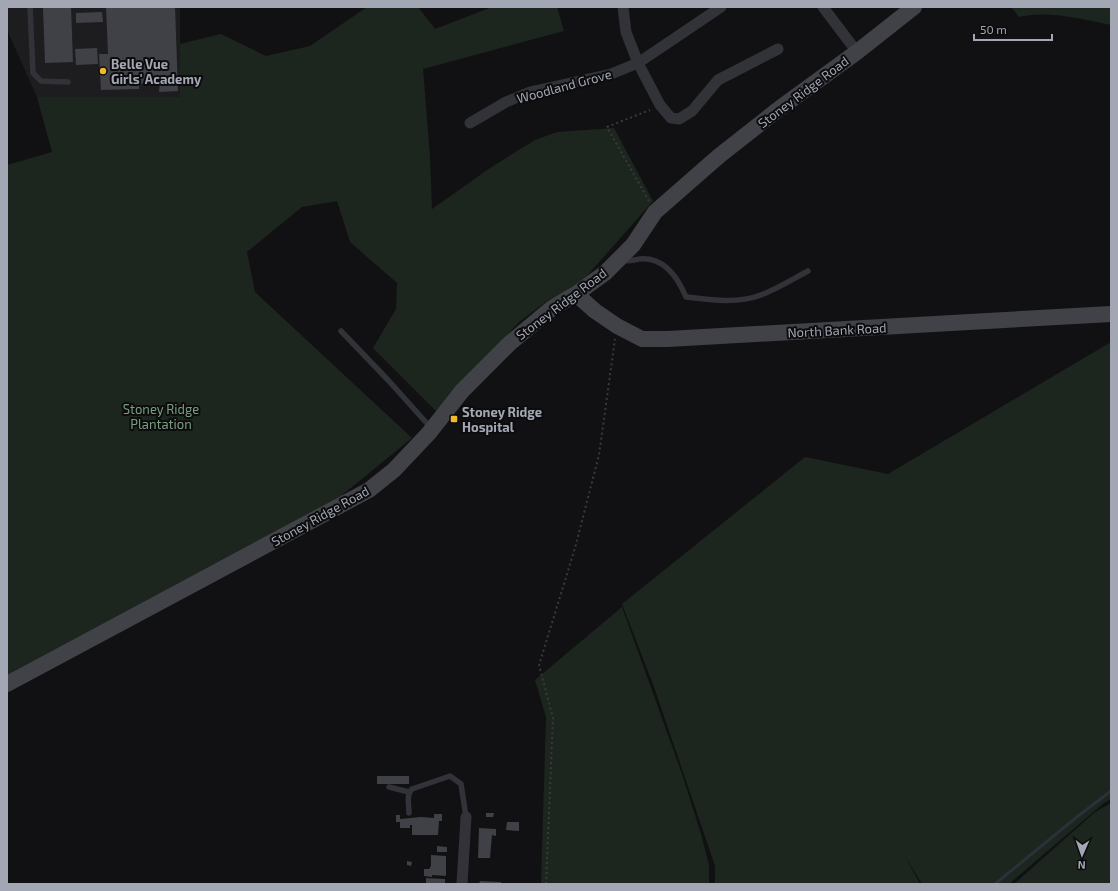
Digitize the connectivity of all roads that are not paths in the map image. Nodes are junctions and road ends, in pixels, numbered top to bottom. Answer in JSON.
{"nodes":[{"id":1,"x":30,"y":7,"type":"edge"},
{"id":2,"x":623,"y":7,"type":"edge"},
{"id":3,"x":721,"y":7,"type":"edge"},
{"id":4,"x":823,"y":7,"type":"edge"},
{"id":5,"x":914,"y":7,"type":"edge"},
{"id":6,"x":778,"y":49,"type":"dead end"},
{"id":7,"x":857,"y":52,"type":"junction"},
{"id":8,"x":638,"y":63,"type":"junction"},
{"id":9,"x":68,"y":82,"type":"dead end"},
{"id":10,"x":470,"y":123,"type":"dead end"},
{"id":11,"x":619,"y":259,"type":"junction"},
{"id":12,"x":808,"y":271,"type":"dead end"},
{"id":13,"x":576,"y":294,"type":"junction"},
{"id":14,"x":1111,"y":314,"type":"edge"},
{"id":15,"x":341,"y":331,"type":"dead end"},
{"id":16,"x":432,"y":429,"type":"junction"},
{"id":17,"x":7,"y":684,"type":"edge"},
{"id":18,"x":389,"y":787,"type":"dead end"},
{"id":19,"x":409,"y":792,"type":"junction"},
{"id":20,"x":409,"y":813,"type":"dead end"},
{"id":21,"x":466,"y":817,"type":"joint"},
{"id":22,"x":462,"y":884,"type":"edge"}],
"edges":[{"from":1,"to":9,"type":"lane"},
{"from":2,"to":8,"type":"street"},
{"from":3,"to":8,"type":"street","name":"Woodland Grove"},
{"from":4,"to":7,"type":"street"},
{"from":5,"to":7,"type":"street","name":"Stoney Ridge Road"},
{"from":6,"to":8,"type":"street"},
{"from":7,"to":11,"type":"street","name":"Stoney Ridge Road"},
{"from":8,"to":10,"type":"street","name":"Woodland Grove"},
{"from":11,"to":12,"type":"lane"},
{"from":11,"to":13,"type":"street","name":"Stoney Ridge Road"},
{"from":13,"to":14,"type":"street","name":"North Bank Road"},
{"from":13,"to":16,"type":"street","name":"Stoney Ridge Road"},
{"from":15,"to":16,"type":"lane"},
{"from":16,"to":17,"type":"street","name":"Stoney Ridge Road"},
{"from":18,"to":19,"type":"lane"},
{"from":19,"to":20,"type":"lane"},
{"from":19,"to":21,"type":"lane"},
{"from":21,"to":22,"type":"street"}]}
